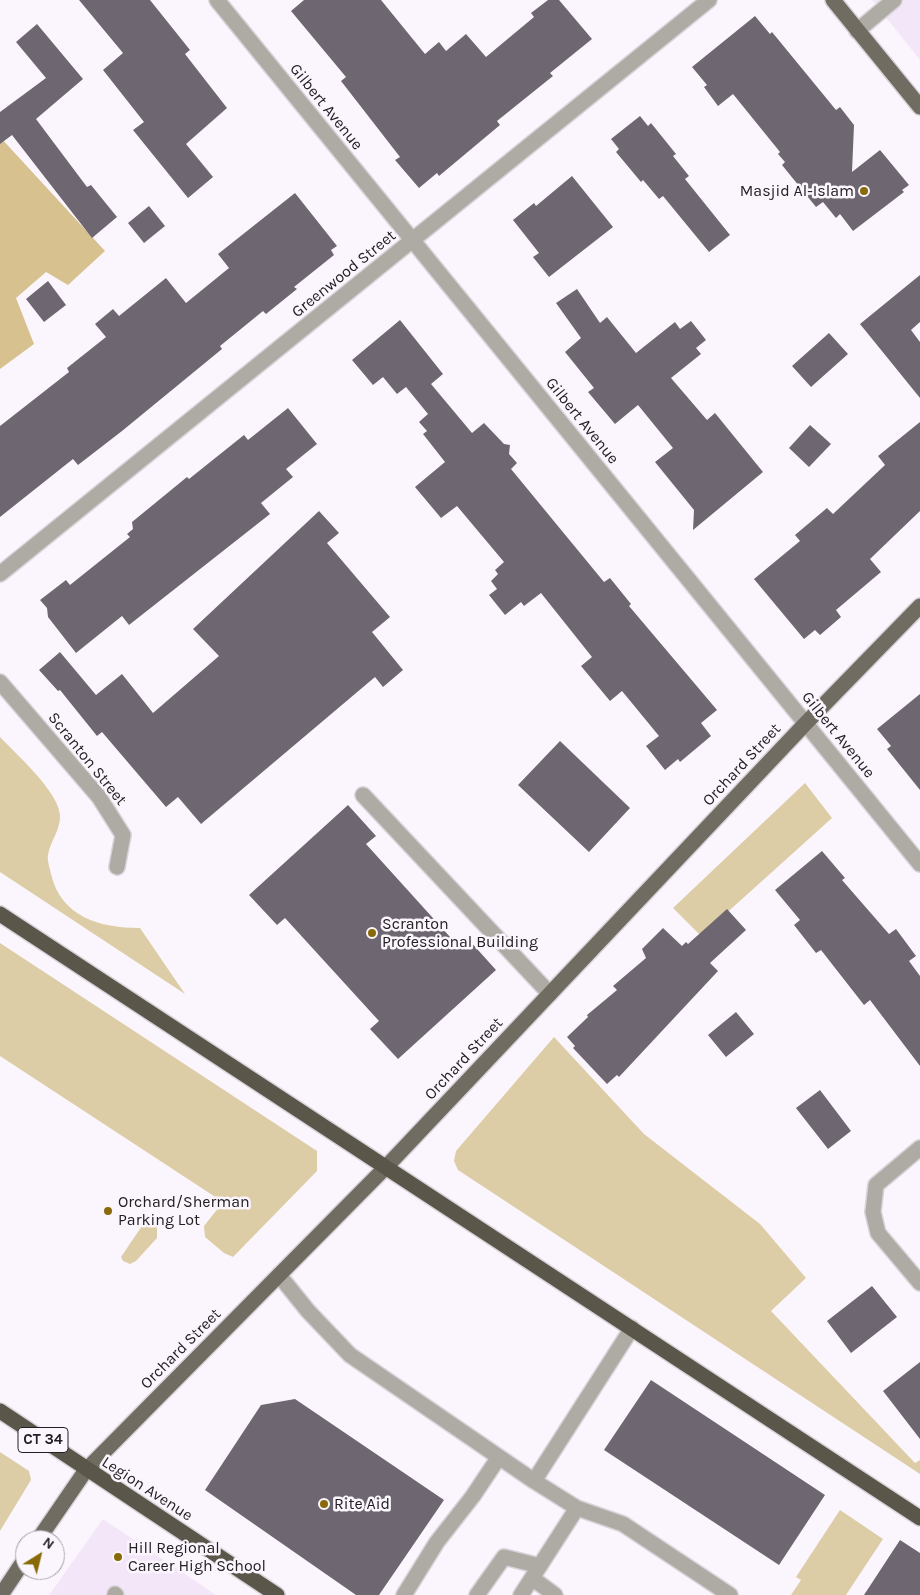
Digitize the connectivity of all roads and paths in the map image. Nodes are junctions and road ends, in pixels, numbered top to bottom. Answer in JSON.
{"nodes":[{"id":1,"x":217,"y":0,"type":"edge"},
{"id":2,"x":710,"y":0,"type":"edge"},
{"id":3,"x":832,"y":0,"type":"edge"},
{"id":4,"x":894,"y":0,"type":"edge"},
{"id":5,"x":858,"y":31,"type":"junction"},
{"id":6,"x":920,"y":107,"type":"edge"},
{"id":7,"x":412,"y":241,"type":"junction"},
{"id":8,"x":0,"y":574,"type":"edge"},
{"id":9,"x":920,"y":606,"type":"edge"},
{"id":10,"x":0,"y":682,"type":"edge"},
{"id":11,"x":806,"y":723,"type":"junction"},
{"id":12,"x":363,"y":795,"type":"dead end"},
{"id":13,"x":920,"y":864,"type":"edge"},
{"id":14,"x":117,"y":867,"type":"dead end"},
{"id":15,"x":0,"y":914,"type":"edge"},
{"id":16,"x":550,"y":994,"type":"junction"},
{"id":17,"x":920,"y":1148,"type":"edge"},
{"id":18,"x":387,"y":1166,"type":"junction"},
{"id":19,"x":279,"y":1275,"type":"junction"},
{"id":20,"x":920,"y":1283,"type":"edge"},
{"id":21,"x":632,"y":1328,"type":"junction"},
{"id":22,"x":0,"y":1411,"type":"edge"},
{"id":23,"x":499,"y":1457,"type":"junction"},
{"id":24,"x":86,"y":1470,"type":"junction"},
{"id":25,"x":534,"y":1481,"type":"junction"},
{"id":26,"x":578,"y":1508,"type":"junction"},
{"id":27,"x":920,"y":1518,"type":"edge"},
{"id":28,"x":45,"y":1530,"type":"edge"},
{"id":29,"x":536,"y":1572,"type":"junction"},
{"id":30,"x":15,"y":1575,"type":"edge"},
{"id":31,"x":1,"y":1595,"type":"edge"},
{"id":32,"x":277,"y":1595,"type":"edge"},
{"id":33,"x":404,"y":1595,"type":"edge"},
{"id":34,"x":477,"y":1595,"type":"edge"},
{"id":35,"x":521,"y":1595,"type":"edge"},
{"id":36,"x":555,"y":1595,"type":"edge"},
{"id":37,"x":730,"y":1595,"type":"edge"}],
"edges":[{"from":1,"to":7,"type":"street","name":"Gilbert Avenue"},
{"from":2,"to":7,"type":"street","name":"Greenwood Street"},
{"from":3,"to":5,"type":"main road"},
{"from":4,"to":5,"type":"street"},
{"from":5,"to":6,"type":"main road"},
{"from":7,"to":8,"type":"street","name":"Greenwood Street"},
{"from":7,"to":11,"type":"street","name":"Gilbert Avenue"},
{"from":9,"to":11,"type":"main road","name":"Orchard Street"},
{"from":10,"to":14,"type":"street","name":"Scranton Street"},
{"from":11,"to":13,"type":"street","name":"Gilbert Avenue"},
{"from":11,"to":16,"type":"main road","name":"Orchard Street"},
{"from":12,"to":16,"type":"street"},
{"from":15,"to":18,"type":"highway"},
{"from":16,"to":18,"type":"main road","name":"Orchard Street"},
{"from":17,"to":20,"type":"street"},
{"from":18,"to":19,"type":"main road","name":"Orchard Street"},
{"from":18,"to":21,"type":"highway"},
{"from":19,"to":23,"type":"street"},
{"from":19,"to":24,"type":"main road","name":"Orchard Street"},
{"from":21,"to":25,"type":"street"},
{"from":21,"to":27,"type":"highway"},
{"from":22,"to":24,"type":"highway","name":"Legion Avenue","number":"CT 34"},
{"from":23,"to":25,"type":"street"},
{"from":23,"to":33,"type":"street"},
{"from":24,"to":28,"type":"main road","name":"Orchard Street"},
{"from":24,"to":32,"type":"highway","name":"Legion Avenue"},
{"from":25,"to":26,"type":"street"},
{"from":26,"to":29,"type":"street"},
{"from":26,"to":37,"type":"street"},
{"from":29,"to":34,"type":"street"},
{"from":29,"to":35,"type":"street"},
{"from":29,"to":36,"type":"street"},
{"from":30,"to":31,"type":"main road"}]}
